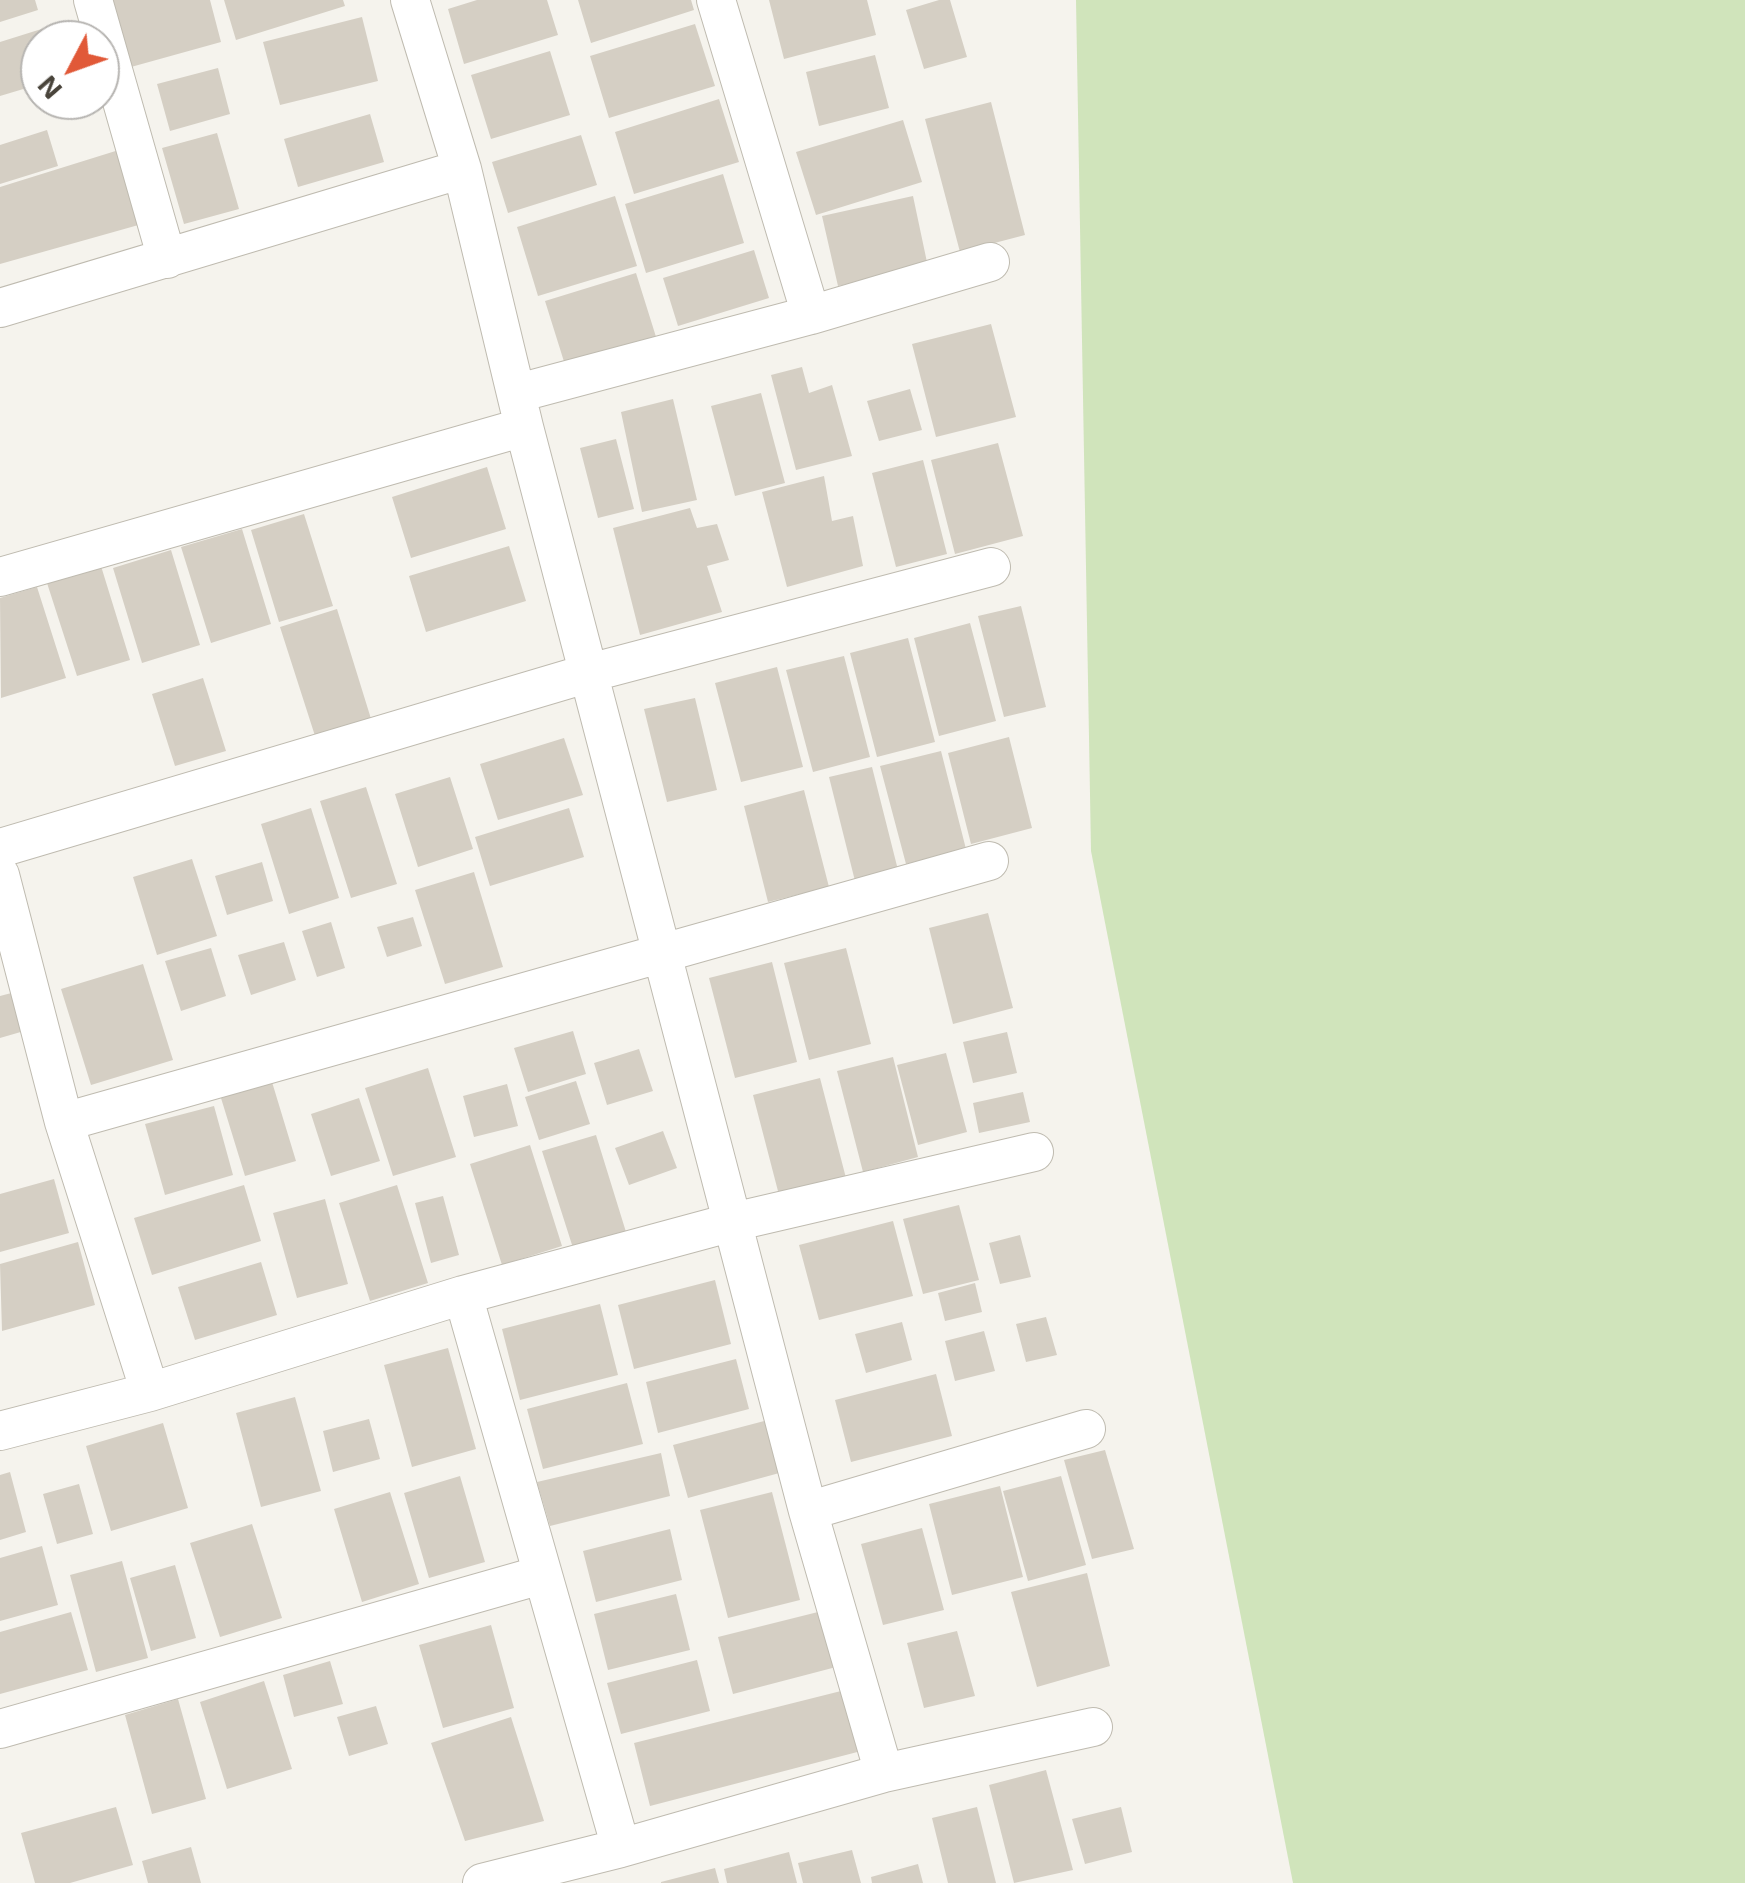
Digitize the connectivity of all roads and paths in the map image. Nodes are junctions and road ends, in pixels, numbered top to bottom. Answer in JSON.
{"nodes":[{"id":1,"x":93,"y":0,"type":"edge"},
{"id":2,"x":410,"y":0,"type":"edge"},
{"id":3,"x":716,"y":0,"type":"edge"},
{"id":4,"x":462,"y":168,"type":"junction"},
{"id":5,"x":167,"y":259,"type":"junction"},
{"id":6,"x":990,"y":262,"type":"dead end"},
{"id":7,"x":0,"y":308,"type":"edge"},
{"id":8,"x":811,"y":315,"type":"junction"},
{"id":9,"x":521,"y":410,"type":"junction"},
{"id":10,"x":991,"y":567,"type":"dead end"},
{"id":11,"x":0,"y":577,"type":"edge"},
{"id":12,"x":589,"y":672,"type":"junction"},
{"id":13,"x":0,"y":848,"type":"edge"},
{"id":14,"x":989,"y":860,"type":"dead end"},
{"id":15,"x":0,"y":875,"type":"edge"},
{"id":16,"x":661,"y":953,"type":"junction"},
{"id":17,"x":64,"y":1122,"type":"junction"},
{"id":18,"x":1034,"y":1152,"type":"dead end"},
{"id":19,"x":733,"y":1222,"type":"junction"},
{"id":20,"x":462,"y":1295,"type":"junction"},
{"id":21,"x":150,"y":1392,"type":"junction"},
{"id":22,"x":1086,"y":1429,"type":"dead end"},
{"id":23,"x":0,"y":1431,"type":"edge"},
{"id":24,"x":808,"y":1511,"type":"junction"},
{"id":25,"x":540,"y":1575,"type":"junction"},
{"id":26,"x":1093,"y":1727,"type":"dead end"},
{"id":27,"x":0,"y":1728,"type":"edge"},
{"id":28,"x":884,"y":1773,"type":"junction"},
{"id":29,"x":621,"y":1848,"type":"junction"},
{"id":30,"x":482,"y":1883,"type":"edge"}],
"edges":[{"from":1,"to":5,"type":"street"},
{"from":2,"to":4,"type":"street"},
{"from":3,"to":8,"type":"street"},
{"from":4,"to":5,"type":"street"},
{"from":4,"to":9,"type":"street"},
{"from":5,"to":7,"type":"street"},
{"from":6,"to":8,"type":"street"},
{"from":8,"to":9,"type":"street"},
{"from":9,"to":11,"type":"street"},
{"from":9,"to":12,"type":"street"},
{"from":10,"to":12,"type":"street"},
{"from":12,"to":13,"type":"street"},
{"from":12,"to":16,"type":"street"},
{"from":14,"to":16,"type":"street"},
{"from":15,"to":17,"type":"street"},
{"from":16,"to":17,"type":"street"},
{"from":16,"to":19,"type":"street"},
{"from":17,"to":21,"type":"street"},
{"from":18,"to":19,"type":"street"},
{"from":19,"to":20,"type":"street"},
{"from":19,"to":24,"type":"street"},
{"from":20,"to":21,"type":"street"},
{"from":20,"to":25,"type":"street"},
{"from":21,"to":23,"type":"street"},
{"from":22,"to":24,"type":"street"},
{"from":24,"to":28,"type":"street"},
{"from":25,"to":27,"type":"street"},
{"from":25,"to":29,"type":"street"},
{"from":26,"to":28,"type":"street"},
{"from":28,"to":29,"type":"street"},
{"from":29,"to":30,"type":"street"}]}
